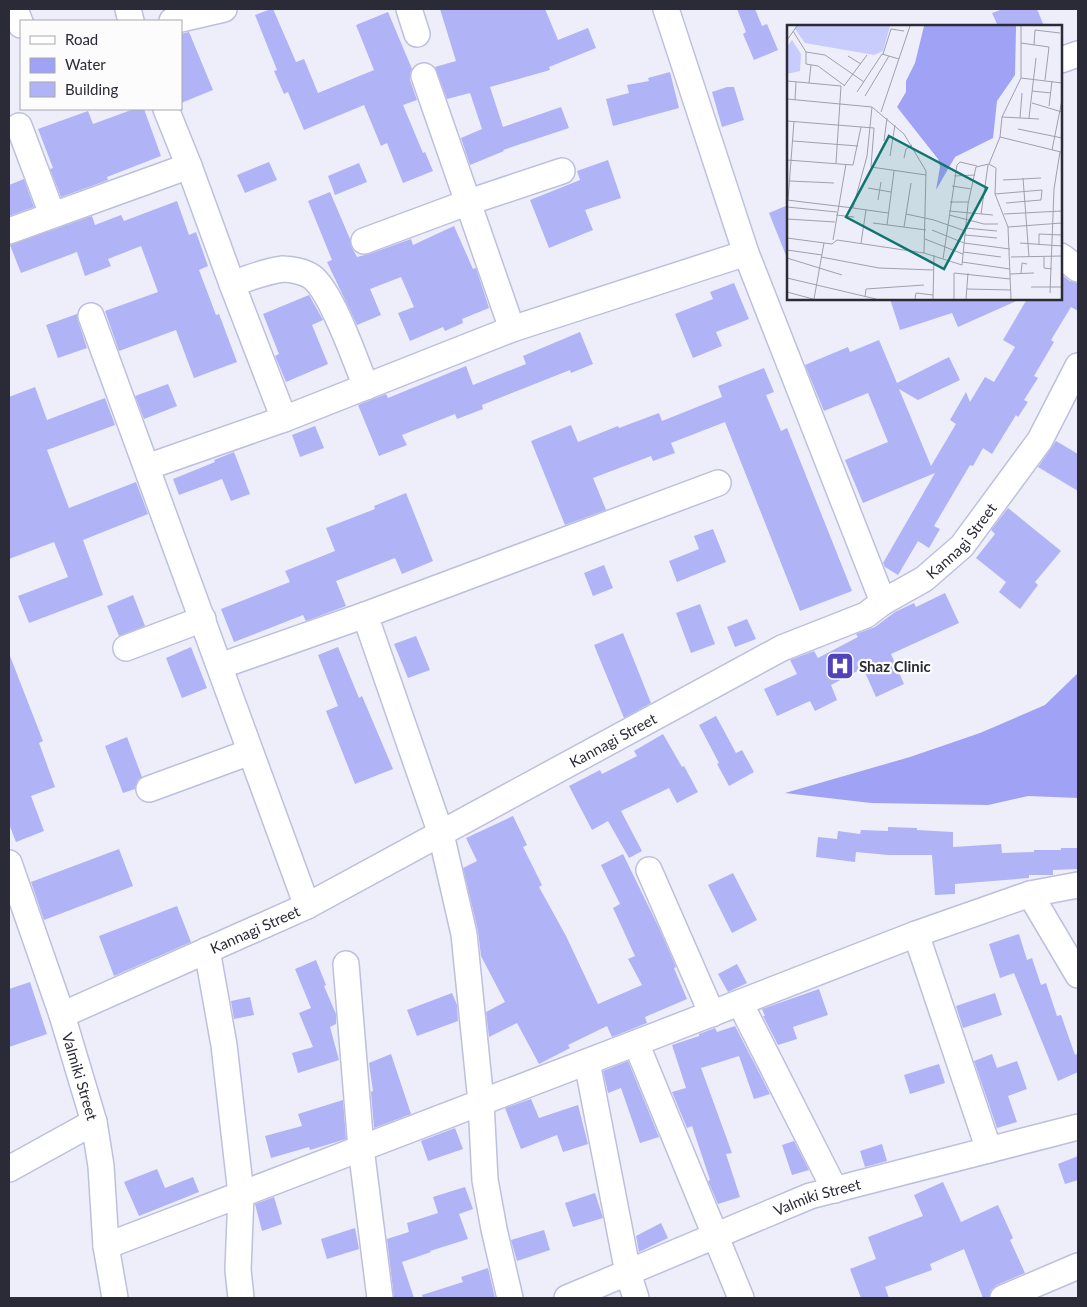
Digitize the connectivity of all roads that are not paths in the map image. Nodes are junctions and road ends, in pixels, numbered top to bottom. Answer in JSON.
{"nodes":[{"id":1,"x":15,"y":9,"type":"edge"},
{"id":2,"x":224,"y":9,"type":"edge"},
{"id":3,"x":409,"y":9,"type":"edge"},
{"id":4,"x":666,"y":9,"type":"edge"},
{"id":5,"x":176,"y":20,"type":"edge"},
{"id":6,"x":20,"y":22,"type":"edge"},
{"id":7,"x":417,"y":34,"type":"dead end"},
{"id":8,"x":1078,"y":54,"type":"edge"},
{"id":9,"x":1062,"y":60,"type":"edge"},
{"id":10,"x":424,"y":76,"type":"dead end"},
{"id":11,"x":166,"y":110,"type":"edge"},
{"id":12,"x":19,"y":126,"type":"dead end"},
{"id":13,"x":189,"y":166,"type":"junction"},
{"id":14,"x":562,"y":172,"type":"dead end"},
{"id":15,"x":469,"y":202,"type":"junction"},
{"id":16,"x":52,"y":214,"type":"junction"},
{"id":17,"x":9,"y":231,"type":"edge"},
{"id":18,"x":364,"y":241,"type":"dead end"},
{"id":19,"x":746,"y":253,"type":"junction"},
{"id":20,"x":1062,"y":257,"type":"edge"},
{"id":21,"x":1078,"y":269,"type":"edge"},
{"id":22,"x":232,"y":284,"type":"junction"},
{"id":23,"x":91,"y":316,"type":"dead end"},
{"id":24,"x":512,"y":329,"type":"junction"},
{"id":25,"x":1078,"y":366,"type":"edge"},
{"id":26,"x":366,"y":387,"type":"junction"},
{"id":27,"x":284,"y":419,"type":"junction"},
{"id":28,"x":147,"y":467,"type":"junction"},
{"id":29,"x":718,"y":484,"type":"dead end"},
{"id":30,"x":883,"y":602,"type":"junction"},
{"id":31,"x":365,"y":615,"type":"junction"},
{"id":32,"x":203,"y":619,"type":"junction"},
{"id":33,"x":126,"y":648,"type":"dead end"},
{"id":34,"x":220,"y":666,"type":"junction"},
{"id":35,"x":250,"y":752,"type":"junction"},
{"id":36,"x":150,"y":789,"type":"dead end"},
{"id":37,"x":441,"y":834,"type":"junction"},
{"id":38,"x":9,"y":863,"type":"edge"},
{"id":39,"x":649,"y":870,"type":"dead end"},
{"id":40,"x":1078,"y":885,"type":"edge"},
{"id":41,"x":1030,"y":894,"type":"junction"},
{"id":42,"x":308,"y":906,"type":"junction"},
{"id":43,"x":916,"y":934,"type":"junction"},
{"id":44,"x":207,"y":950,"type":"junction"},
{"id":45,"x":346,"y":964,"type":"dead end"},
{"id":46,"x":1078,"y":975,"type":"edge"},
{"id":47,"x":740,"y":1002,"type":"junction"},
{"id":48,"x":712,"y":1014,"type":"junction"},
{"id":49,"x":62,"y":1015,"type":"junction"},
{"id":50,"x":636,"y":1043,"type":"junction"},
{"id":51,"x":587,"y":1062,"type":"junction"},
{"id":52,"x":481,"y":1102,"type":"junction"},
{"id":53,"x":94,"y":1122,"type":"junction"},
{"id":54,"x":1078,"y":1126,"type":"edge"},
{"id":55,"x":361,"y":1148,"type":"junction"},
{"id":56,"x":989,"y":1150,"type":"junction"},
{"id":57,"x":9,"y":1169,"type":"edge"},
{"id":58,"x":835,"y":1190,"type":"junction"},
{"id":59,"x":241,"y":1194,"type":"junction"},
{"id":60,"x":716,"y":1236,"type":"junction"},
{"id":61,"x":106,"y":1246,"type":"junction"},
{"id":62,"x":1078,"y":1266,"type":"edge"},
{"id":63,"x":628,"y":1273,"type":"junction"},
{"id":64,"x":115,"y":1298,"type":"edge"},
{"id":65,"x":241,"y":1298,"type":"edge"},
{"id":66,"x":380,"y":1298,"type":"edge"},
{"id":67,"x":510,"y":1298,"type":"edge"},
{"id":68,"x":567,"y":1298,"type":"edge"},
{"id":69,"x":636,"y":1298,"type":"edge"},
{"id":70,"x":741,"y":1298,"type":"edge"},
{"id":71,"x":1003,"y":1298,"type":"edge"}],
"edges":[{"from":1,"to":6,"type":"street"},
{"from":2,"to":5,"type":"street"},
{"from":3,"to":7,"type":"street"},
{"from":4,"to":19,"type":"street"},
{"from":8,"to":9,"type":"street"},
{"from":10,"to":15,"type":"street"},
{"from":11,"to":13,"type":"street"},
{"from":12,"to":16,"type":"street"},
{"from":13,"to":16,"type":"street"},
{"from":13,"to":22,"type":"street"},
{"from":14,"to":15,"type":"street"},
{"from":15,"to":18,"type":"street"},
{"from":15,"to":24,"type":"street"},
{"from":16,"to":17,"type":"street"},
{"from":19,"to":24,"type":"street"},
{"from":19,"to":30,"type":"street"},
{"from":20,"to":21,"type":"street"},
{"from":22,"to":26,"type":"street"},
{"from":22,"to":27,"type":"street"},
{"from":23,"to":28,"type":"street"},
{"from":24,"to":26,"type":"street"},
{"from":25,"to":30,"type":"street","name":"Kannagi Street"},
{"from":26,"to":27,"type":"street"},
{"from":27,"to":28,"type":"street"},
{"from":28,"to":32,"type":"street"},
{"from":29,"to":31,"type":"street"},
{"from":30,"to":37,"type":"street","name":"Kannagi Street"},
{"from":31,"to":34,"type":"street"},
{"from":31,"to":37,"type":"street"},
{"from":32,"to":33,"type":"street"},
{"from":32,"to":34,"type":"street"},
{"from":34,"to":35,"type":"street"},
{"from":35,"to":36,"type":"street"},
{"from":35,"to":42,"type":"street"},
{"from":37,"to":42,"type":"street","name":"Kannagi Street"},
{"from":37,"to":52,"type":"street"},
{"from":38,"to":49,"type":"street","name":"Valmiki Street"},
{"from":39,"to":48,"type":"street"},
{"from":40,"to":41,"type":"street"},
{"from":41,"to":43,"type":"street"},
{"from":41,"to":46,"type":"street"},
{"from":42,"to":44,"type":"street","name":"Kannagi Street"},
{"from":43,"to":47,"type":"street"},
{"from":43,"to":56,"type":"street"},
{"from":44,"to":49,"type":"street","name":"Kannagi Street"},
{"from":44,"to":59,"type":"street"},
{"from":45,"to":55,"type":"street"},
{"from":47,"to":48,"type":"street"},
{"from":47,"to":58,"type":"street"},
{"from":48,"to":50,"type":"street"},
{"from":49,"to":53,"type":"street","name":"Valmiki Street"},
{"from":50,"to":51,"type":"street"},
{"from":50,"to":60,"type":"street"},
{"from":51,"to":52,"type":"street"},
{"from":51,"to":63,"type":"street"},
{"from":52,"to":55,"type":"street"},
{"from":52,"to":67,"type":"street"},
{"from":53,"to":57,"type":"street"},
{"from":53,"to":61,"type":"street","name":"Valmiki Street"},
{"from":54,"to":56,"type":"street","name":"Valmiki Street"},
{"from":55,"to":59,"type":"street"},
{"from":55,"to":66,"type":"street"},
{"from":56,"to":58,"type":"street","name":"Valmiki Street"},
{"from":58,"to":60,"type":"street","name":"Valmiki Street"},
{"from":59,"to":61,"type":"street"},
{"from":59,"to":65,"type":"street"},
{"from":60,"to":63,"type":"street","name":"Valmiki Street"},
{"from":60,"to":70,"type":"street"},
{"from":61,"to":64,"type":"street","name":"Valmiki Street"},
{"from":62,"to":71,"type":"street"},
{"from":63,"to":68,"type":"street","name":"Valmiki Street"},
{"from":63,"to":69,"type":"street"}]}
